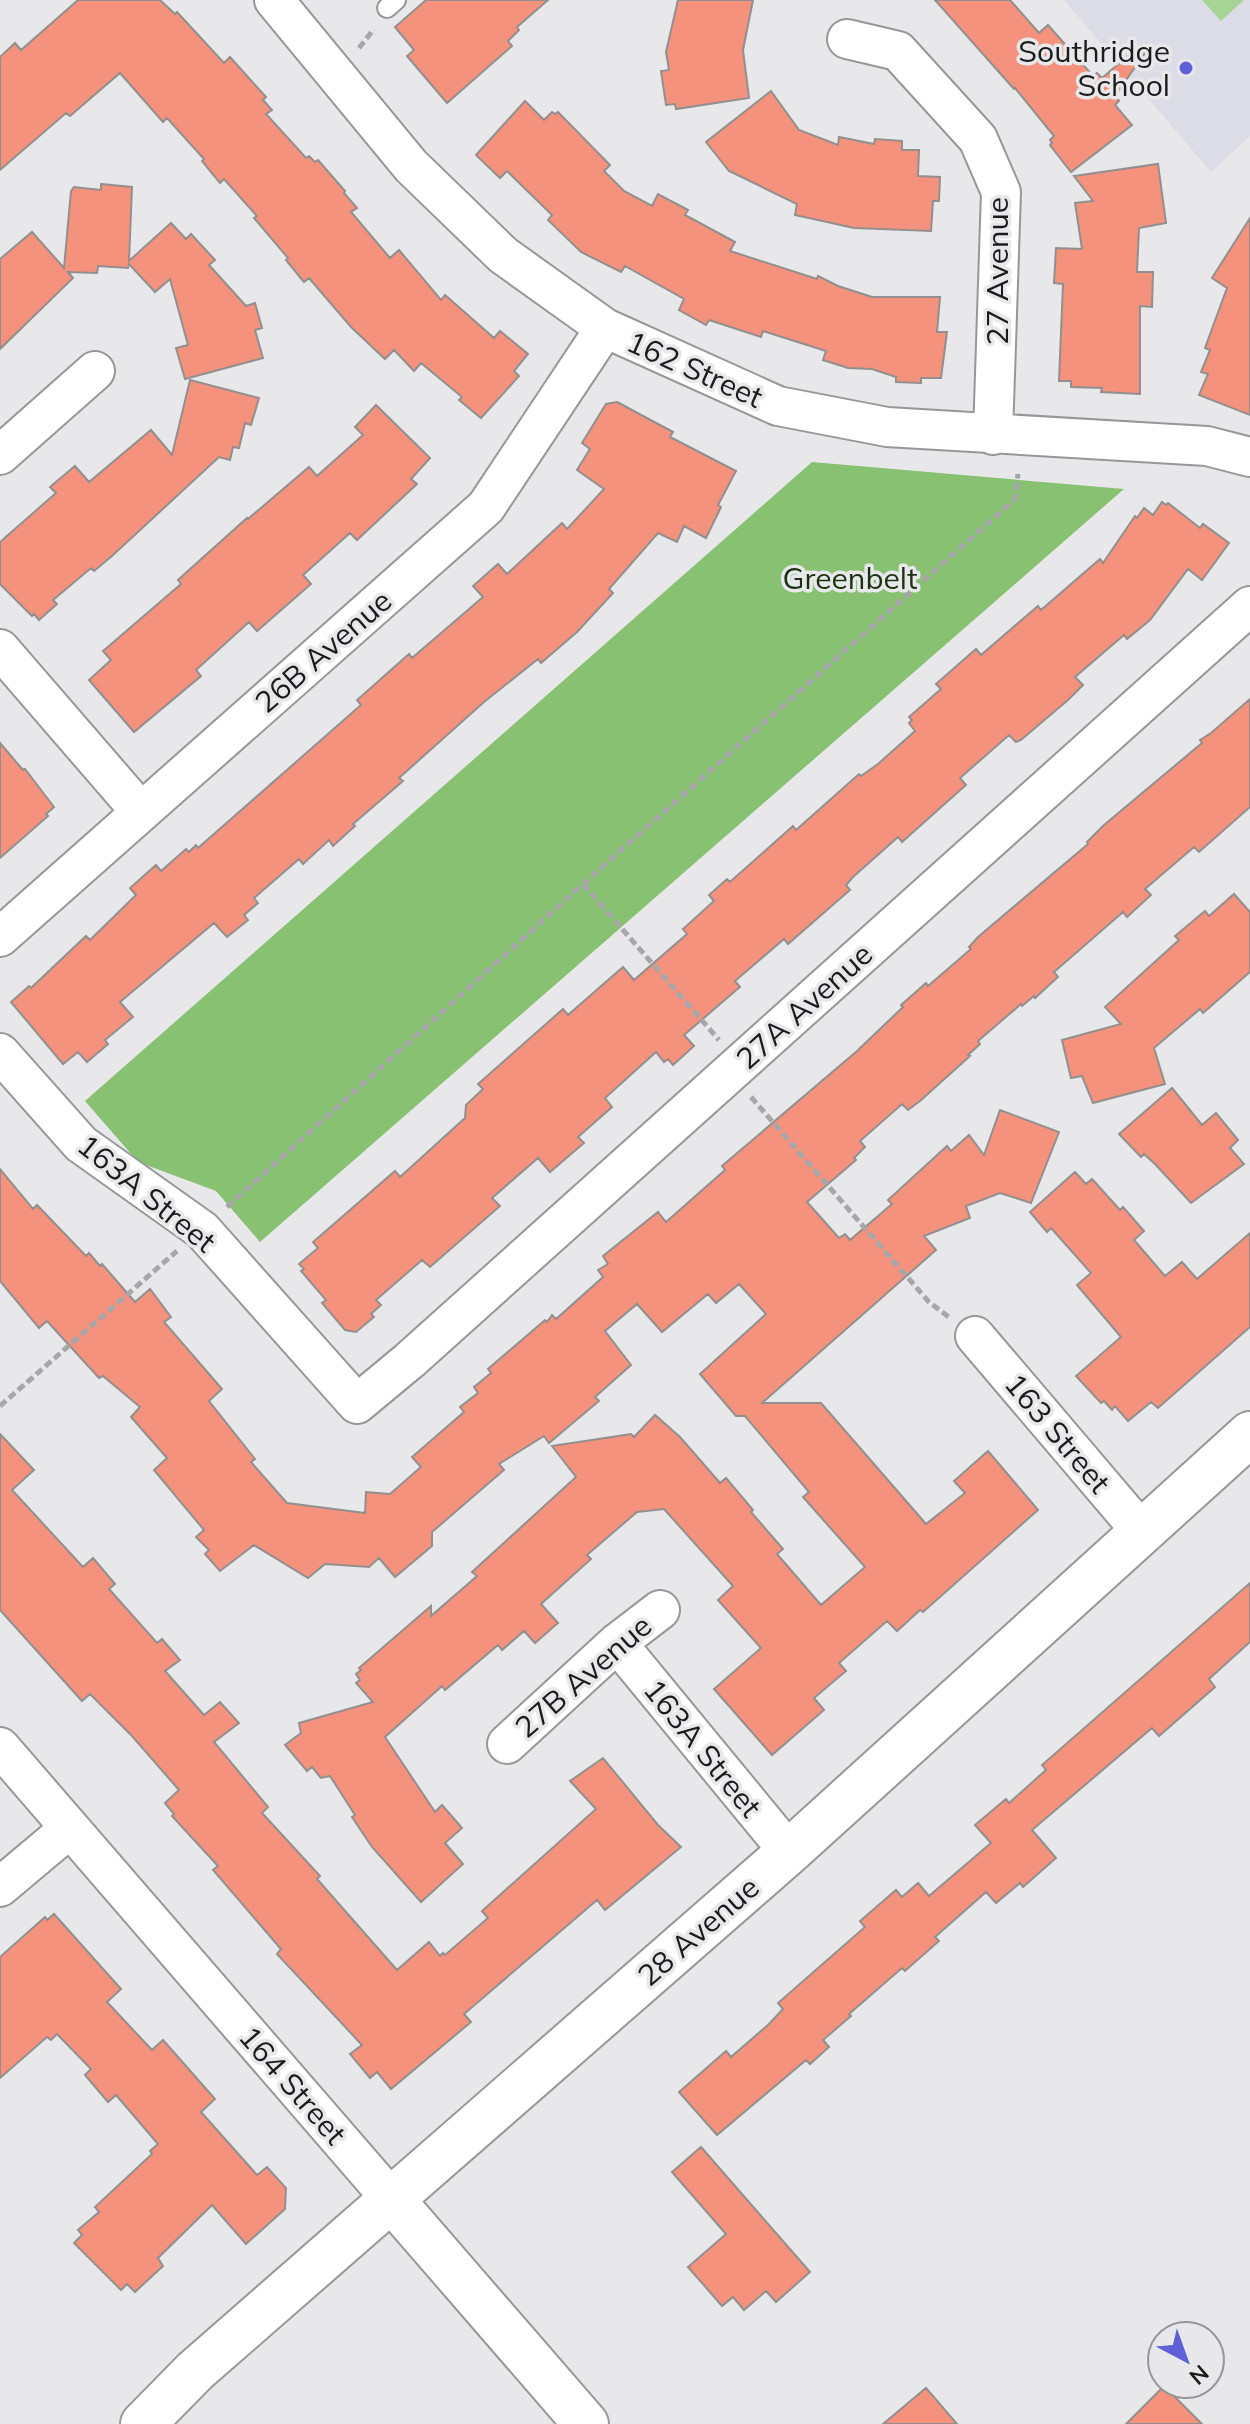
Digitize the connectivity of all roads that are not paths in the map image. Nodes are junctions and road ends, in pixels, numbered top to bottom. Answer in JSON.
{"nodes":[{"id":1,"x":274,"y":0,"type":"edge"},
{"id":2,"x":847,"y":39,"type":"dead end"},
{"id":3,"x":605,"y":328,"type":"junction"},
{"id":4,"x":95,"y":371,"type":"dead end"},
{"id":5,"x":993,"y":435,"type":"junction"},
{"id":6,"x":0,"y":455,"type":"edge"},
{"id":7,"x":1250,"y":457,"type":"edge"},
{"id":8,"x":1250,"y":606,"type":"edge"},
{"id":9,"x":0,"y":649,"type":"edge"},
{"id":10,"x":141,"y":812,"type":"junction"},
{"id":11,"x":0,"y":937,"type":"edge"},
{"id":12,"x":0,"y":1053,"type":"edge"},
{"id":13,"x":975,"y":1336,"type":"road end"},
{"id":14,"x":357,"y":1404,"type":"joint"},
{"id":15,"x":1250,"y":1434,"type":"edge"},
{"id":16,"x":1141,"y":1531,"type":"junction"},
{"id":17,"x":660,"y":1610,"type":"dead end"},
{"id":18,"x":617,"y":1643,"type":"junction"},
{"id":19,"x":507,"y":1744,"type":"dead end"},
{"id":20,"x":0,"y":1747,"type":"edge"},
{"id":21,"x":69,"y":1829,"type":"junction"},
{"id":22,"x":789,"y":1852,"type":"junction"},
{"id":23,"x":0,"y":1887,"type":"edge"},
{"id":24,"x":392,"y":2200,"type":"junction"},
{"id":25,"x":143,"y":2424,"type":"edge"},
{"id":26,"x":586,"y":2424,"type":"edge"}],
"edges":[{"from":1,"to":3,"type":"street","name":"162 Street"},
{"from":2,"to":5,"type":"street","name":"27 Avenue"},
{"from":3,"to":5,"type":"street","name":"162 Street"},
{"from":3,"to":10,"type":"street","name":"26B Avenue"},
{"from":4,"to":6,"type":"street"},
{"from":5,"to":7,"type":"street","name":"162 Street"},
{"from":8,"to":14,"type":"street","name":"27A Avenue"},
{"from":9,"to":10,"type":"street"},
{"from":10,"to":11,"type":"street","name":"26B Avenue"},
{"from":12,"to":14,"type":"street","name":"163A Street"},
{"from":13,"to":16,"type":"street","name":"163 Street"},
{"from":15,"to":16,"type":"street","name":"28 Avenue"},
{"from":16,"to":22,"type":"street","name":"28 Avenue"},
{"from":17,"to":18,"type":"street","name":"27B Avenue"},
{"from":18,"to":19,"type":"street","name":"27B Avenue"},
{"from":18,"to":22,"type":"street","name":"163A Street"},
{"from":20,"to":21,"type":"street","name":"164 Street"},
{"from":21,"to":23,"type":"street"},
{"from":21,"to":24,"type":"street","name":"164 Street"},
{"from":22,"to":24,"type":"street","name":"28 Avenue"},
{"from":24,"to":25,"type":"street","name":"28 Avenue"},
{"from":24,"to":26,"type":"street","name":"164 Street"}]}
